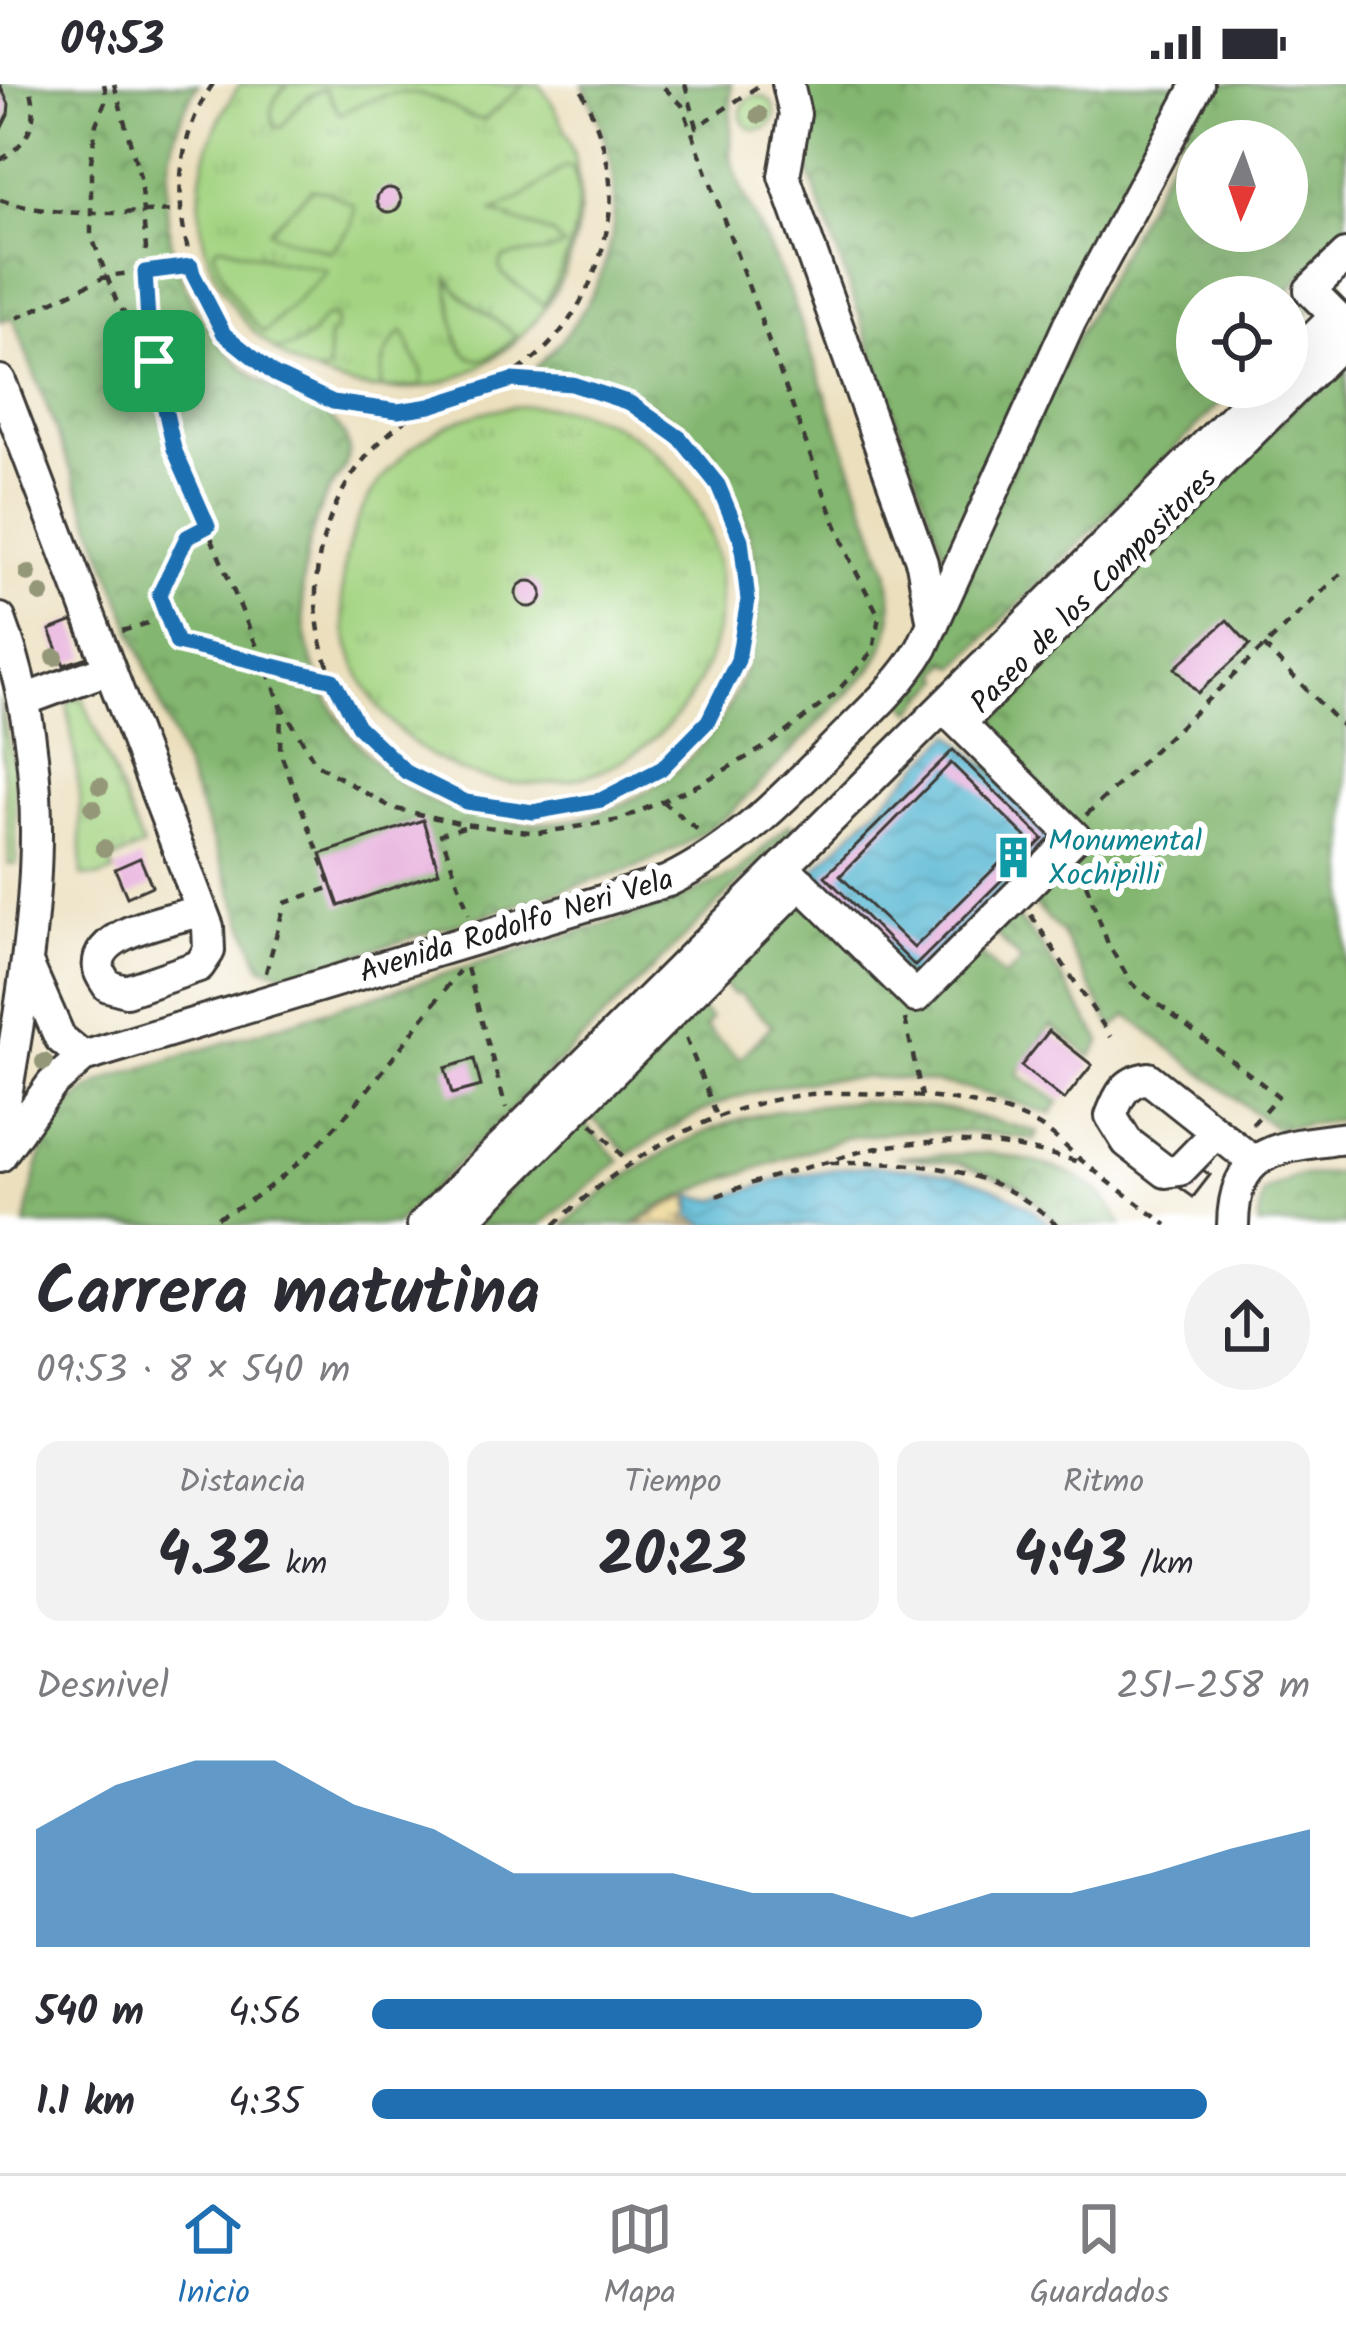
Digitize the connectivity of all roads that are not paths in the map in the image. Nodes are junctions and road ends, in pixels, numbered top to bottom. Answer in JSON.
{"nodes":[{"id":1,"x":788,"y":84,"type":"edge"},
{"id":2,"x":1198,"y":84,"type":"edge"},
{"id":3,"x":1346,"y":255,"type":"edge"},
{"id":4,"x":1343,"y":327,"type":"edge"},
{"id":5,"x":1308,"y":350,"type":"edge"},
{"id":6,"x":0,"y":381,"type":"edge"},
{"id":7,"x":1244,"y":408,"type":"edge"},
{"id":8,"x":0,"y":619,"type":"edge"},
{"id":9,"x":933,"y":625,"type":"junction"},
{"id":10,"x":108,"y":669,"type":"junction"},
{"id":11,"x":24,"y":700,"type":"junction"},
{"id":12,"x":952,"y":715,"type":"junction"},
{"id":13,"x":792,"y":875,"type":"junction"},
{"id":14,"x":201,"y":911,"type":"dead end"},
{"id":15,"x":28,"y":965,"type":"junction"},
{"id":16,"x":72,"y":1048,"type":"junction"},
{"id":17,"x":0,"y":1131,"type":"edge"},
{"id":18,"x":1346,"y":1138,"type":"edge"},
{"id":19,"x":0,"y":1156,"type":"edge"},
{"id":20,"x":423,"y":1225,"type":"edge"},
{"id":21,"x":458,"y":1225,"type":"edge"},
{"id":22,"x":1233,"y":1225,"type":"edge"}],
"edges":[{"from":1,"to":9,"type":"street"},
{"from":2,"to":9,"type":"street","name":"Avenida Rodolfo Neri Vela"},
{"from":3,"to":4,"type":"street"},
{"from":4,"to":5,"type":"street"},
{"from":4,"to":12,"type":"street","name":"Paseo de los Compositores"},
{"from":6,"to":10,"type":"street"},
{"from":7,"to":12,"type":"street","name":"Paseo de los Compositores"},
{"from":8,"to":11,"type":"street"},
{"from":9,"to":16,"type":"street","name":"Avenida Rodolfo Neri Vela"},
{"from":10,"to":11,"type":"street"},
{"from":10,"to":14,"type":"street"},
{"from":11,"to":15,"type":"street"},
{"from":12,"to":13,"type":"street","name":"Paseo de los Compositores"},
{"from":12,"to":13,"type":"street","name":"Paseo de los Compositores"},
{"from":13,"to":20,"type":"street","name":"Paseo de los Compositores"},
{"from":13,"to":21,"type":"street","name":"Paseo de los Compositores"},
{"from":15,"to":16,"type":"street"},
{"from":15,"to":17,"type":"street"},
{"from":16,"to":19,"type":"street"},
{"from":18,"to":22,"type":"street"}]}
